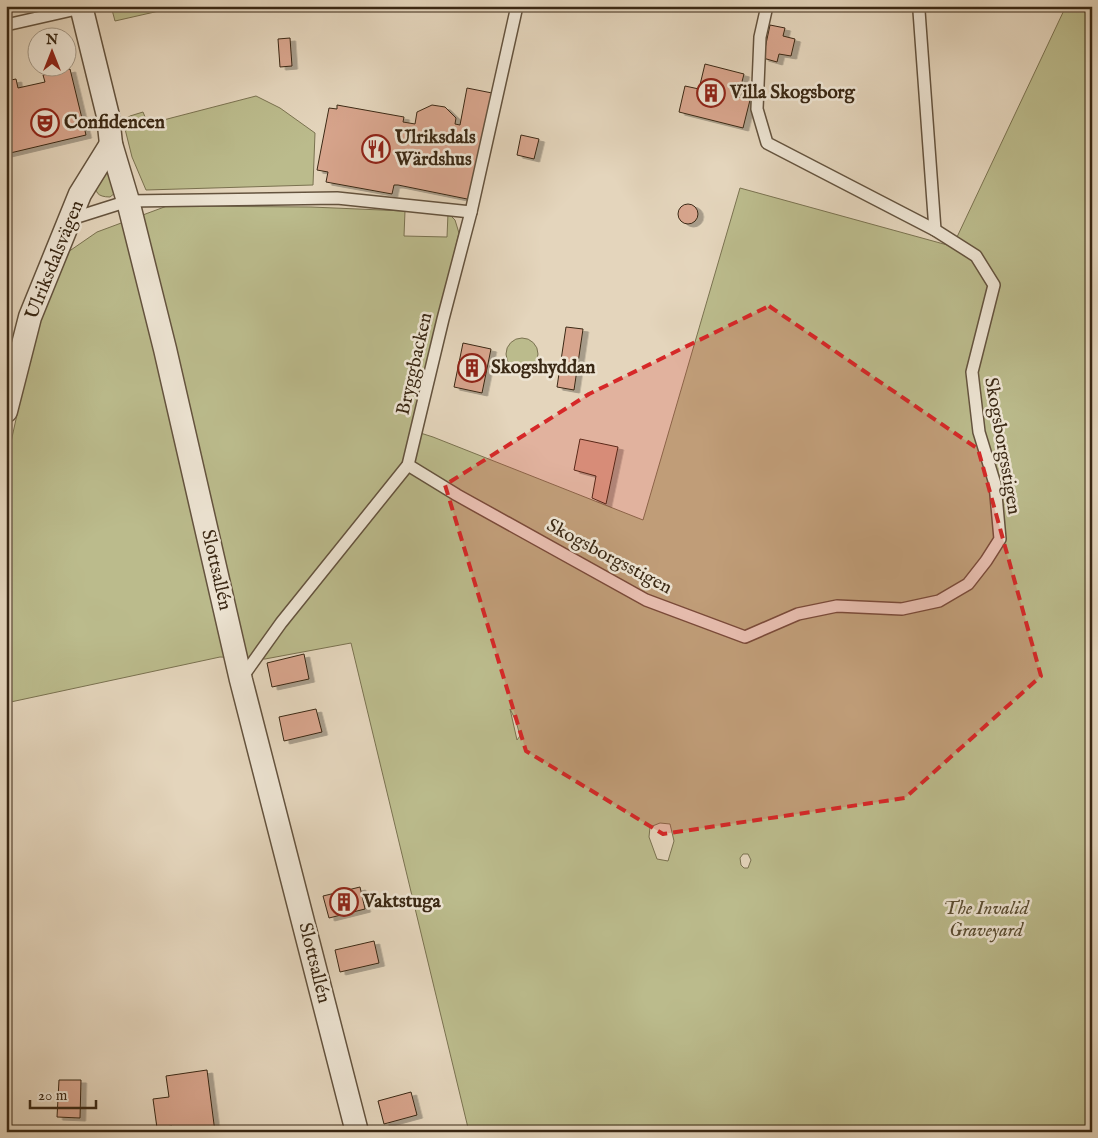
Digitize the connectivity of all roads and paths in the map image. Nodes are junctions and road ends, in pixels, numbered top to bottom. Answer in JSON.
{"nodes":[{"id":1,"x":518,"y":6,"type":"edge"},
{"id":2,"x":767,"y":6,"type":"edge"},
{"id":3,"x":921,"y":6,"type":"edge"},
{"id":4,"x":81,"y":7,"type":"edge"},
{"id":5,"x":6,"y":25,"type":"edge"},
{"id":6,"x":111,"y":144,"type":"junction"},
{"id":7,"x":128,"y":201,"type":"junction"},
{"id":8,"x":471,"y":212,"type":"junction"},
{"id":9,"x":71,"y":218,"type":"junction"},
{"id":10,"x":935,"y":230,"type":"junction"},
{"id":11,"x":6,"y":411,"type":"edge"},
{"id":12,"x":408,"y":465,"type":"junction"},
{"id":13,"x":241,"y":680,"type":"junction"},
{"id":14,"x":357,"y":1132,"type":"edge"}],
"edges":[{"from":1,"to":8,"type":"lane","name":"Bryggbacken"},
{"from":2,"to":10,"type":"lane","name":"Skogsborgsstigen"},
{"from":3,"to":10,"type":"lane"},
{"from":4,"to":5,"type":"lane"},
{"from":4,"to":6,"type":"street","name":"Slottsallén"},
{"from":6,"to":7,"type":"street","name":"Slottsallén"},
{"from":6,"to":9,"type":"street","name":"Ulriksdalsvägen"},
{"from":7,"to":8,"type":"lane"},
{"from":7,"to":9,"type":"lane"},
{"from":7,"to":13,"type":"street","name":"Slottsallén"},
{"from":8,"to":12,"type":"lane","name":"Bryggbacken"},
{"from":9,"to":11,"type":"street","name":"Ulriksdalsvägen"},
{"from":10,"to":12,"type":"lane","name":"Skogsborgsstigen"},
{"from":12,"to":13,"type":"lane","name":"Bryggbacken"},
{"from":13,"to":14,"type":"street","name":"Slottsallén"}]}
